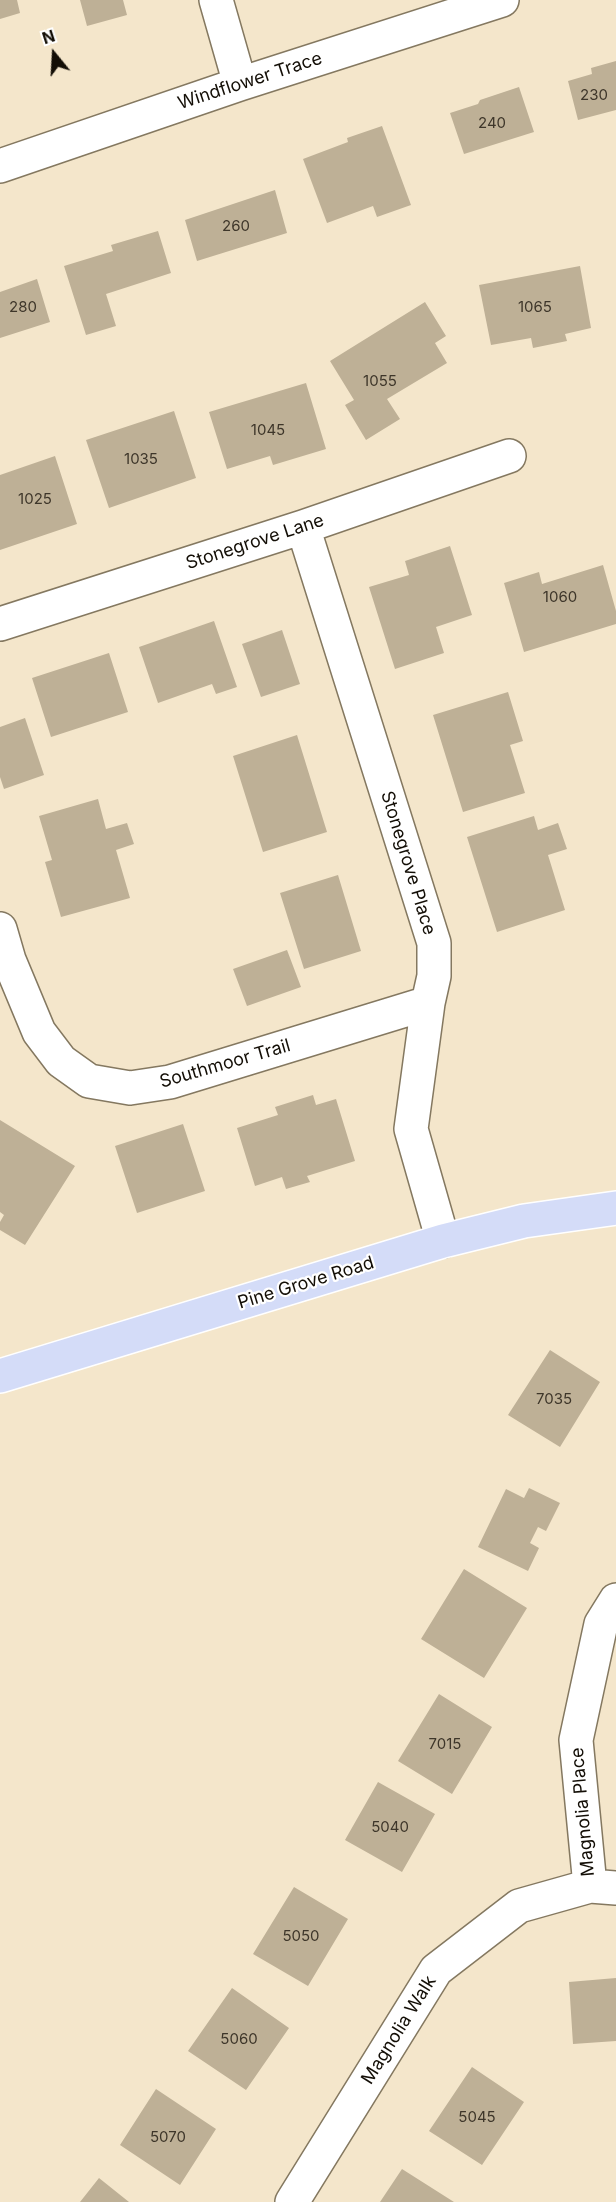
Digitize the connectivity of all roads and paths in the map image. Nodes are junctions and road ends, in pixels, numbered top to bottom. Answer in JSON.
{"nodes":[{"id":1,"x":216,"y":0,"type":"edge"},
{"id":2,"x":502,"y":0,"type":"edge"},
{"id":3,"x":240,"y":84,"type":"junction"},
{"id":4,"x":0,"y":166,"type":"edge"},
{"id":5,"x":509,"y":456,"type":"dead end"},
{"id":6,"x":303,"y":526,"type":"junction"},
{"id":7,"x":0,"y":624,"type":"edge"},
{"id":8,"x":0,"y":929,"type":"edge"},
{"id":9,"x":428,"y":1003,"type":"junction"},
{"id":10,"x":616,"y":1208,"type":"edge"},
{"id":11,"x":443,"y":1241,"type":"junction"},
{"id":12,"x":0,"y":1376,"type":"edge"},
{"id":13,"x":616,"y":1600,"type":"edge"},
{"id":14,"x":603,"y":1887,"type":"edge"},
{"id":15,"x":292,"y":2202,"type":"edge"}],
"edges":[{"from":1,"to":3,"type":"street"},
{"from":2,"to":3,"type":"street","name":"Windflower Trace"},
{"from":3,"to":4,"type":"street","name":"Windflower Trace"},
{"from":5,"to":6,"type":"street","name":"Stonegrove Lane"},
{"from":6,"to":7,"type":"street","name":"Stonegrove Lane"},
{"from":6,"to":9,"type":"street","name":"Stonegrove Place"},
{"from":8,"to":9,"type":"street","name":"Southmoor Trail"},
{"from":9,"to":11,"type":"street","name":"Stonegrove Place"},
{"from":10,"to":11,"type":"main road","name":"Pine Grove Road"},
{"from":11,"to":12,"type":"main road","name":"Pine Grove Road"},
{"from":13,"to":14,"type":"street","name":"Magnolia Place"},
{"from":14,"to":15,"type":"street","name":"Magnolia Walk"}]}
